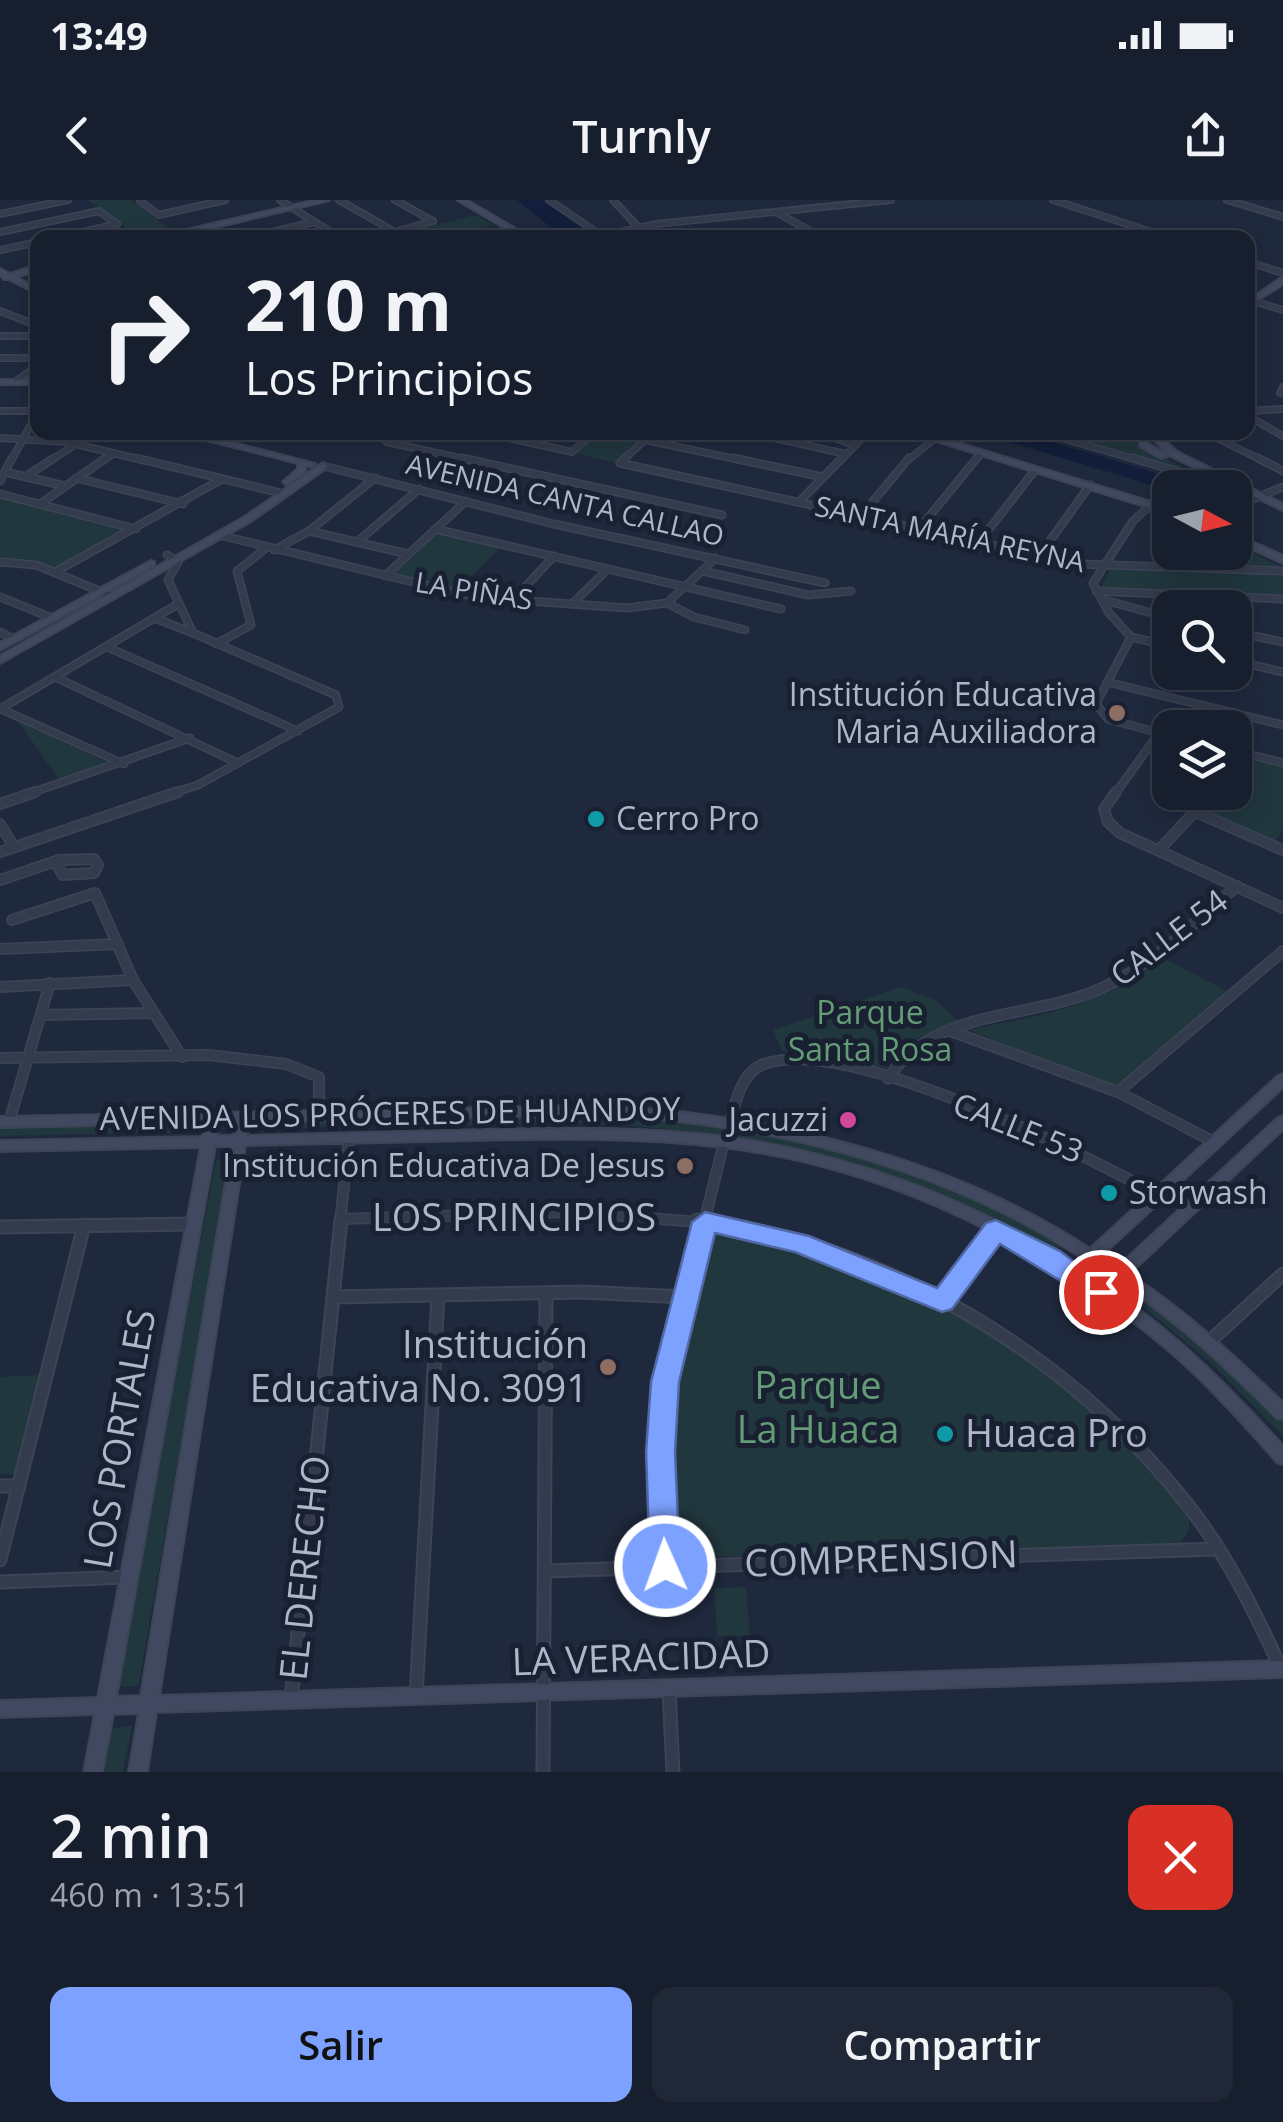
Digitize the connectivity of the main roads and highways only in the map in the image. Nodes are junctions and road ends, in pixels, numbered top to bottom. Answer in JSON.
{"nodes":[{"id":1,"x":310,"y":200,"type":"edge"},
{"id":2,"x":326,"y":200,"type":"edge"},
{"id":3,"x":452,"y":200,"type":"edge"},
{"id":4,"x":461,"y":200,"type":"edge"},
{"id":5,"x":286,"y":204,"type":"edge"},
{"id":6,"x":491,"y":219,"type":"junction"},
{"id":7,"x":177,"y":230,"type":"edge"},
{"id":8,"x":190,"y":230,"type":"edge"},
{"id":9,"x":507,"y":230,"type":"edge"},
{"id":10,"x":512,"y":230,"type":"edge"},
{"id":11,"x":30,"y":267,"type":"edge"},
{"id":12,"x":2,"y":274,"type":"edge"},
{"id":13,"x":1283,"y":282,"type":"edge"},
{"id":14,"x":30,"y":288,"type":"edge"},
{"id":15,"x":1255,"y":300,"type":"edge"},
{"id":16,"x":0,"y":382,"type":"edge"},
{"id":17,"x":30,"y":382,"type":"edge"},
{"id":18,"x":211,"y":440,"type":"edge"},
{"id":19,"x":933,"y":440,"type":"edge"},
{"id":20,"x":950,"y":440,"type":"edge"},
{"id":21,"x":1144,"y":440,"type":"edge"},
{"id":22,"x":1157,"y":440,"type":"edge"},
{"id":23,"x":302,"y":462,"type":"junction"},
{"id":24,"x":1193,"y":470,"type":"edge"},
{"id":25,"x":280,"y":492,"type":"junction"},
{"id":26,"x":1252,"y":496,"type":"edge"},
{"id":27,"x":1257,"y":498,"type":"junction"},
{"id":28,"x":1152,"y":502,"type":"edge"},
{"id":29,"x":1152,"y":504,"type":"edge"},
{"id":30,"x":1283,"y":510,"type":"edge"},
{"id":31,"x":1252,"y":549,"type":"edge"},
{"id":32,"x":171,"y":557,"type":"junction"},
{"id":33,"x":1283,"y":566,"type":"edge"},
{"id":34,"x":107,"y":594,"type":"junction"},
{"id":35,"x":0,"y":646,"type":"edge"},
{"id":36,"x":0,"y":660,"type":"edge"},
{"id":37,"x":1283,"y":1078,"type":"edge"},
{"id":38,"x":552,"y":1113,"type":"junction"},
{"id":39,"x":243,"y":1118,"type":"junction"},
{"id":40,"x":213,"y":1119,"type":"junction"},
{"id":41,"x":1283,"y":1121,"type":"edge"},
{"id":42,"x":5,"y":1122,"type":"edge"},
{"id":43,"x":551,"y":1134,"type":"junction"},
{"id":44,"x":209,"y":1142,"type":"junction"},
{"id":45,"x":239,"y":1142,"type":"junction"},
{"id":46,"x":0,"y":1146,"type":"edge"},
{"id":47,"x":1093,"y":1255,"type":"junction"},
{"id":48,"x":1073,"y":1273,"type":"junction"},
{"id":49,"x":1122,"y":1274,"type":"junction"},
{"id":50,"x":1101,"y":1292,"type":"junction"},
{"id":51,"x":1283,"y":1413,"type":"edge"},
{"id":52,"x":1283,"y":1457,"type":"edge"},
{"id":53,"x":1282,"y":1668,"type":"edge"},
{"id":54,"x":149,"y":1704,"type":"junction"},
{"id":55,"x":106,"y":1707,"type":"junction"},
{"id":56,"x":0,"y":1709,"type":"edge"},
{"id":57,"x":93,"y":1772,"type":"edge"},
{"id":58,"x":138,"y":1772,"type":"edge"}],
"edges":[{"from":1,"to":5,"type":"main road"},
{"from":2,"to":5,"type":"main road"},
{"from":3,"to":6,"type":"main road"},
{"from":4,"to":6,"type":"main road"},
{"from":5,"to":7,"type":"main road"},
{"from":5,"to":8,"type":"main road"},
{"from":6,"to":9,"type":"main road"},
{"from":6,"to":10,"type":"main road"},
{"from":11,"to":12,"type":"main road"},
{"from":12,"to":14,"type":"main road"},
{"from":13,"to":15,"type":"main road"},
{"from":16,"to":17,"type":"main road"},
{"from":18,"to":23,"type":"main road","name":"AVENIDA CANTA CALLAO"},
{"from":19,"to":29,"type":"main road"},
{"from":20,"to":28,"type":"main road"},
{"from":21,"to":24,"type":"main road"},
{"from":22,"to":27,"type":"main road"},
{"from":23,"to":25,"type":"main road"},
{"from":23,"to":25,"type":"main road","name":"AVENIDA CANTA CALLAO"},
{"from":25,"to":32,"type":"main road"},
{"from":25,"to":32,"type":"main road"},
{"from":26,"to":27,"type":"main road"},
{"from":27,"to":30,"type":"main road"},
{"from":31,"to":33,"type":"main road"},
{"from":32,"to":34,"type":"main road"},
{"from":32,"to":34,"type":"main road"},
{"from":34,"to":35,"type":"main road"},
{"from":34,"to":36,"type":"main road"},
{"from":37,"to":47,"type":"main road"},
{"from":38,"to":39,"type":"main road","name":"AVENIDA LOS PRÓCERES DE HUANDOY"},
{"from":38,"to":43,"type":"main road"},
{"from":38,"to":47,"type":"main road","name":"AVENIDA LOS PRÓCERES DE HUANDOY"},
{"from":39,"to":40,"type":"main road","name":"AVENIDA LOS PRÓCERES DE HUANDOY"},
{"from":39,"to":45,"type":"main road","name":"LOS PORTALES"},
{"from":40,"to":42,"type":"main road","name":"AVENIDA LOS PRÓCERES DE HUANDOY"},
{"from":40,"to":44,"type":"main road","name":"LOS PORTALES"},
{"from":41,"to":49,"type":"main road"},
{"from":43,"to":45,"type":"main road","name":"AVENIDA LOS PRÓCERES DE HUANDOY"},
{"from":43,"to":48,"type":"main road","name":"AVENIDA LOS PRÓCERES DE HUANDOY"},
{"from":44,"to":45,"type":"main road","name":"AVENIDA LOS PRÓCERES DE HUANDOY"},
{"from":44,"to":46,"type":"main road","name":"AVENIDA LOS PRÓCERES DE HUANDOY"},
{"from":44,"to":55,"type":"main road","name":"LOS PORTALES"},
{"from":45,"to":54,"type":"main road","name":"LOS PORTALES"},
{"from":47,"to":48,"type":"main road"},
{"from":47,"to":49,"type":"main road","name":"AVENIDA LOS PRÓCERES DE HUANDOY"},
{"from":48,"to":50,"type":"main road","name":"AVENIDA LOS PRÓCERES DE HUANDOY"},
{"from":49,"to":50,"type":"main road"},
{"from":49,"to":51,"type":"main road","name":"AVENIDA LOS PRÓCERES DE HUANDOY"},
{"from":50,"to":52,"type":"main road","name":"AVENIDA LOS PRÓCERES DE HUANDOY"},
{"from":53,"to":54,"type":"main road","name":"LA VERACIDAD"},
{"from":54,"to":55,"type":"main road","name":"LA VERACIDAD"},
{"from":54,"to":58,"type":"main road","name":"LOS PORTALES"},
{"from":55,"to":56,"type":"main road","name":"LA VERACIDAD"},
{"from":55,"to":57,"type":"main road","name":"LOS PORTALES"}]}
